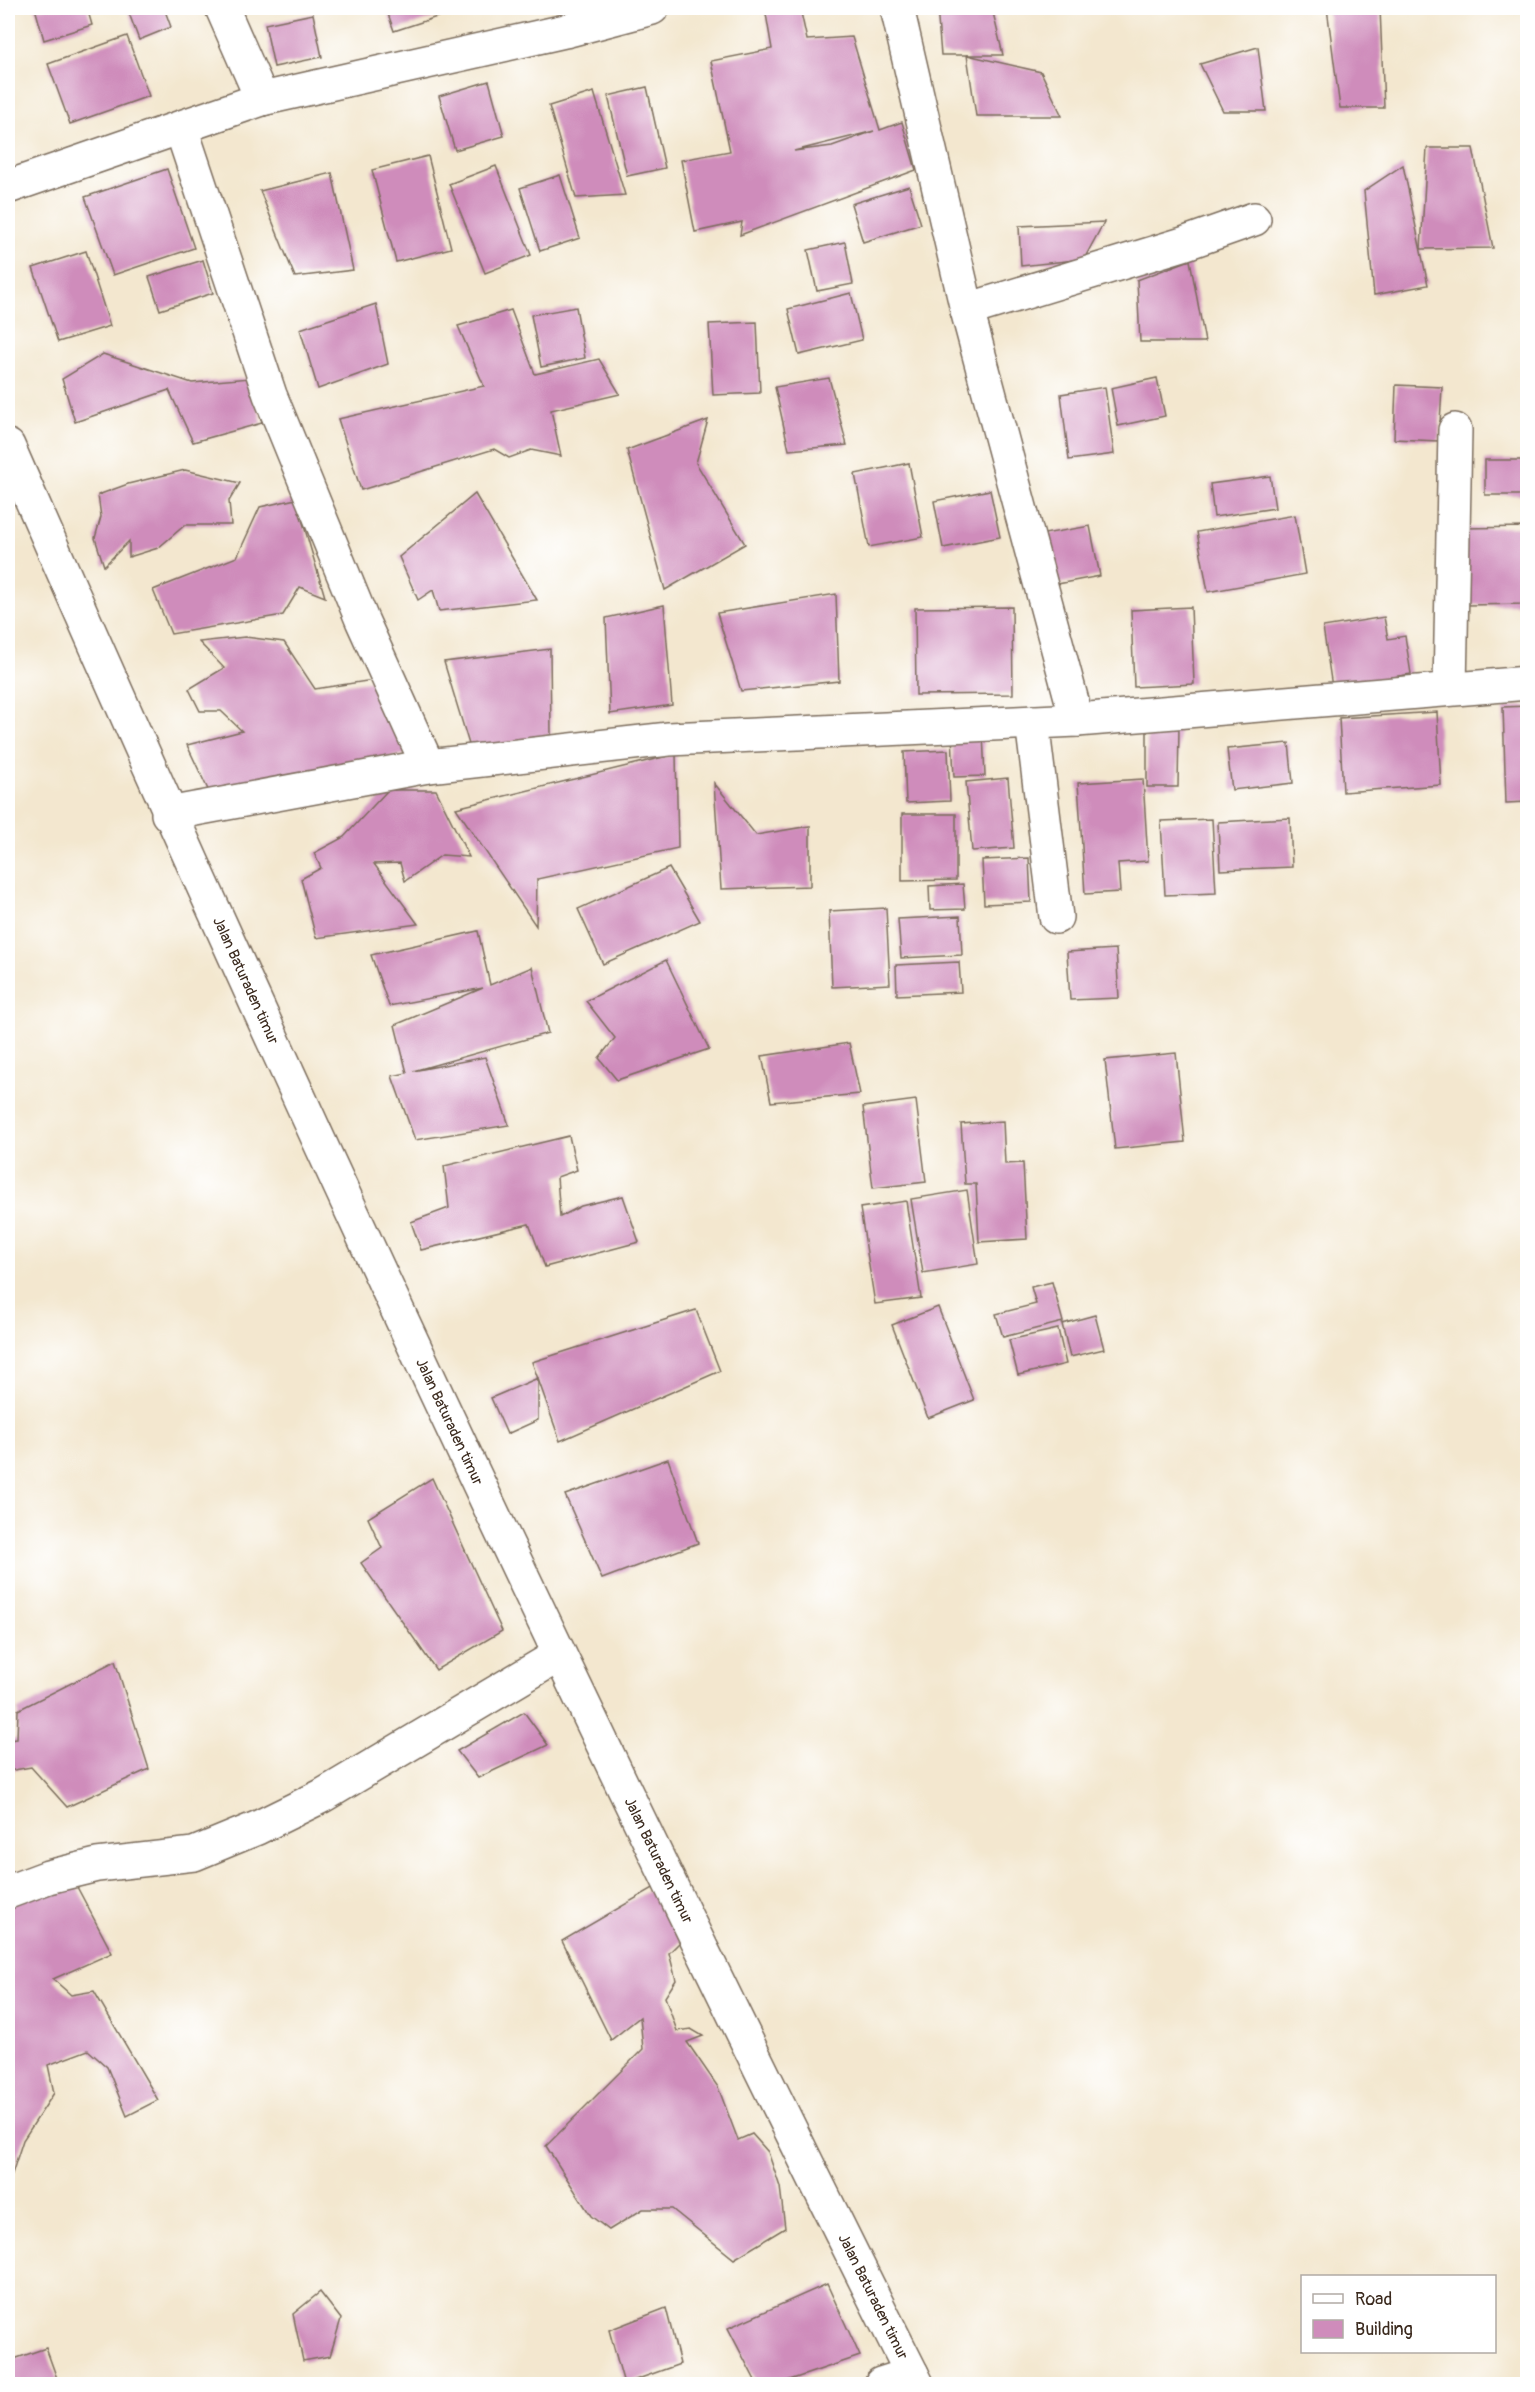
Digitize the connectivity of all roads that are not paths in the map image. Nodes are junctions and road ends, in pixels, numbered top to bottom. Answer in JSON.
{"nodes":[{"id":1,"x":222,"y":8,"type":"edge"},
{"id":2,"x":652,"y":8,"type":"edge"},
{"id":3,"x":897,"y":8,"type":"edge"},
{"id":4,"x":262,"y":99,"type":"junction"},
{"id":5,"x":181,"y":128,"type":"junction"},
{"id":6,"x":8,"y":187,"type":"edge"},
{"id":7,"x":1254,"y":219,"type":"dead end"},
{"id":8,"x":967,"y":310,"type":"junction"},
{"id":9,"x":1455,"y":429,"type":"dead end"},
{"id":10,"x":8,"y":446,"type":"edge"},
{"id":11,"x":1527,"y":683,"type":"edge"},
{"id":12,"x":1450,"y":689,"type":"junction"},
{"id":13,"x":1077,"y":720,"type":"junction"},
{"id":14,"x":1032,"y":722,"type":"junction"},
{"id":15,"x":428,"y":766,"type":"junction"},
{"id":16,"x":168,"y":814,"type":"junction"},
{"id":17,"x":1056,"y":917,"type":"dead end"},
{"id":18,"x":559,"y":1655,"type":"junction"},
{"id":19,"x":8,"y":1892,"type":"edge"},
{"id":20,"x":903,"y":2381,"type":"edge"}],
"edges":[{"from":1,"to":4,"type":"street"},
{"from":2,"to":4,"type":"street"},
{"from":3,"to":8,"type":"street"},
{"from":4,"to":5,"type":"street"},
{"from":5,"to":6,"type":"street"},
{"from":5,"to":15,"type":"street"},
{"from":7,"to":8,"type":"street"},
{"from":8,"to":13,"type":"street"},
{"from":9,"to":12,"type":"street"},
{"from":10,"to":16,"type":"street","name":"Jalan Baturaden timur"},
{"from":11,"to":12,"type":"street"},
{"from":12,"to":13,"type":"street"},
{"from":13,"to":14,"type":"street"},
{"from":14,"to":15,"type":"street"},
{"from":14,"to":17,"type":"street"},
{"from":15,"to":16,"type":"street"},
{"from":16,"to":18,"type":"street","name":"Jalan Baturaden timur"},
{"from":18,"to":19,"type":"street"},
{"from":18,"to":20,"type":"street","name":"Jalan Baturaden timur"}]}
